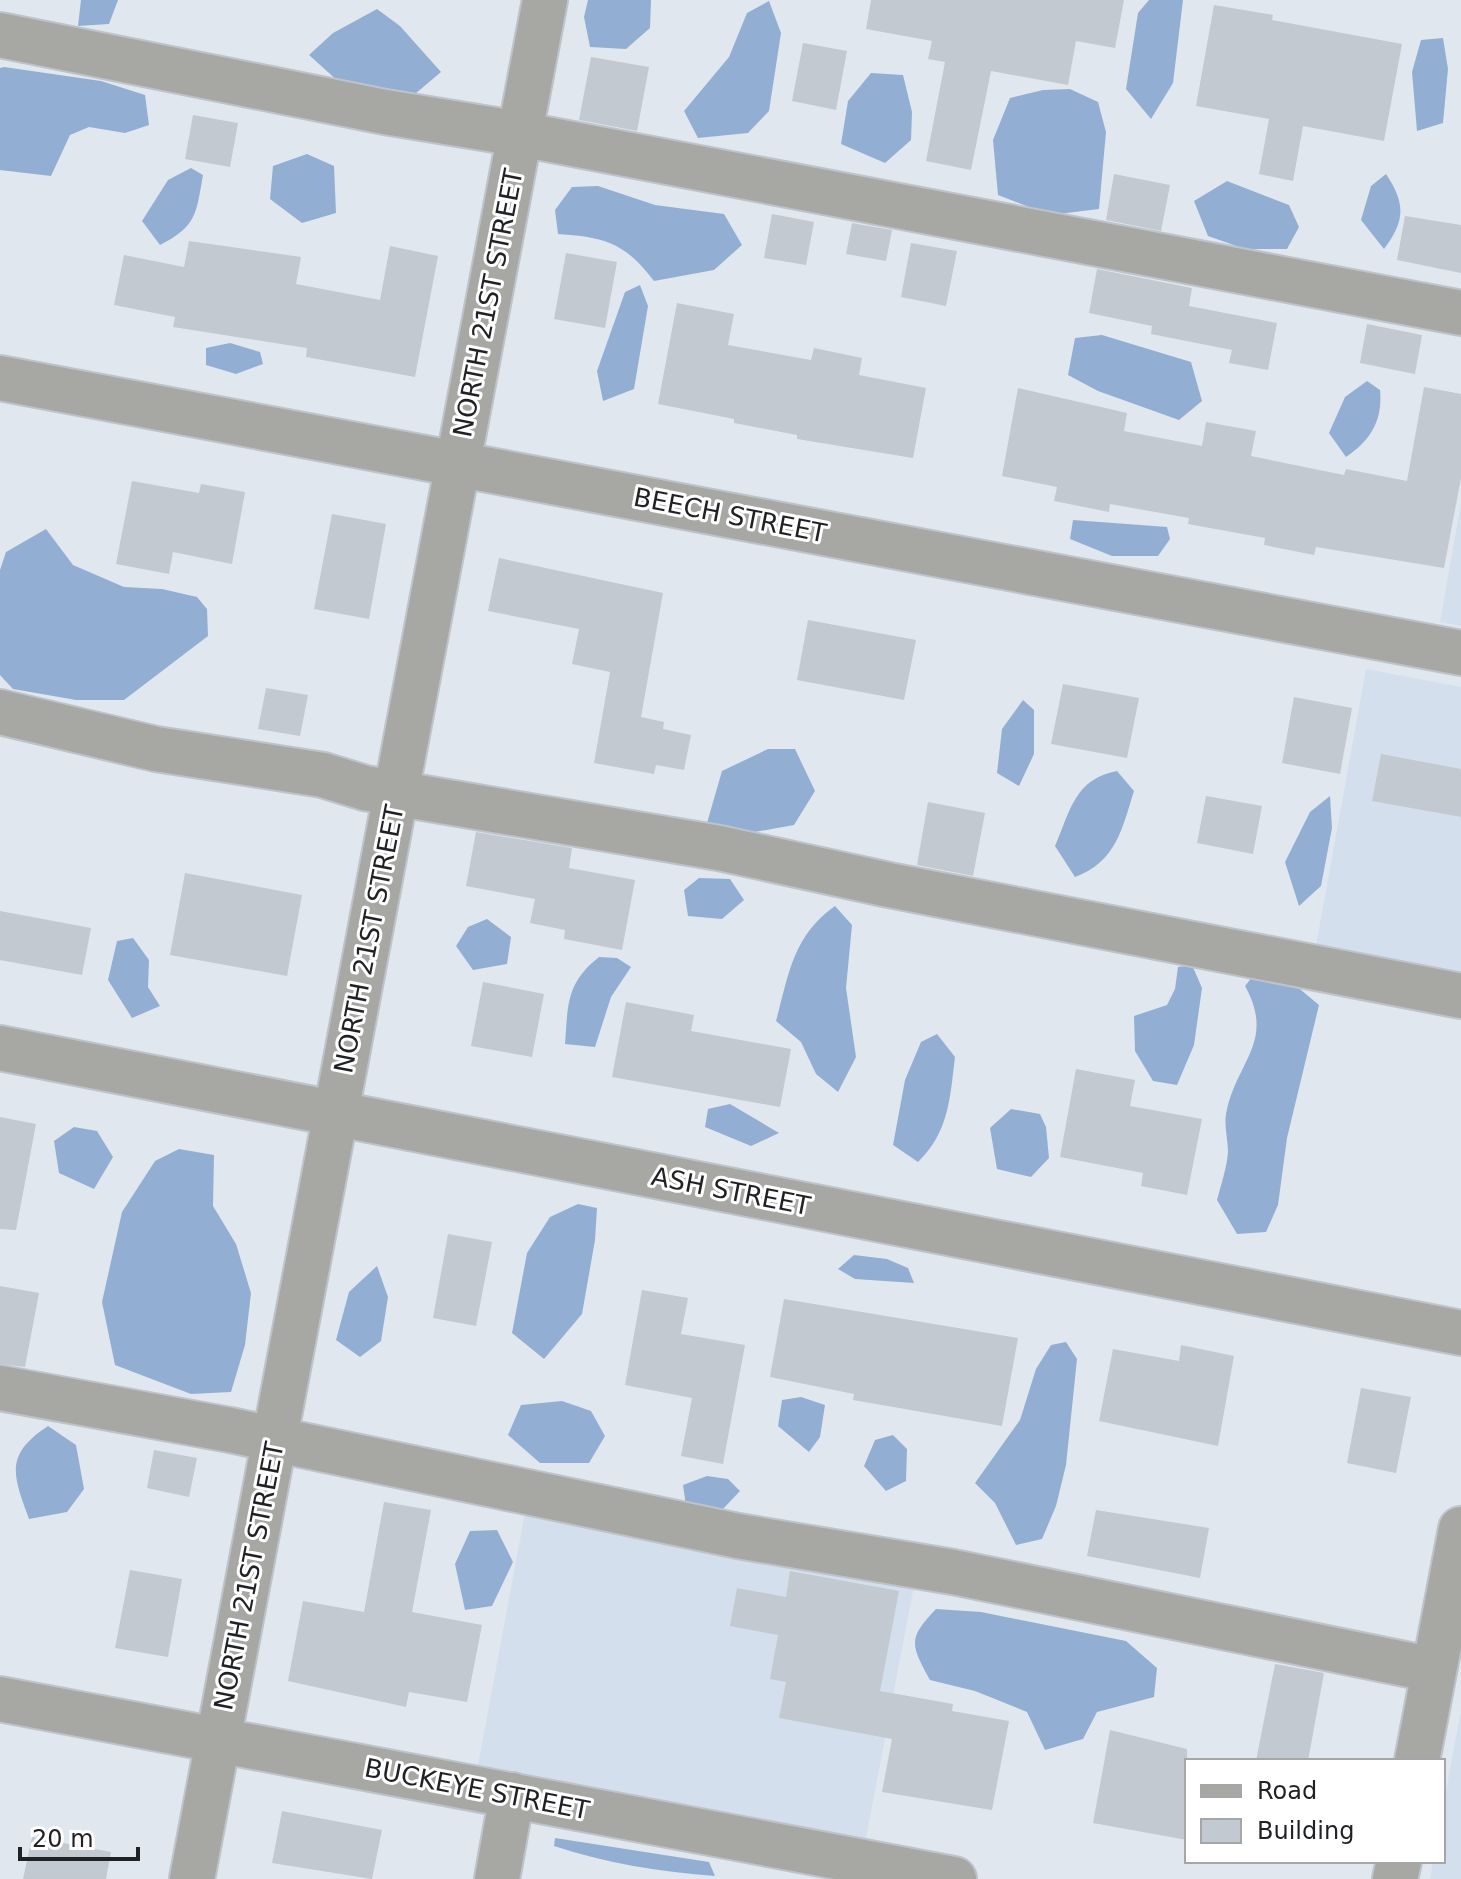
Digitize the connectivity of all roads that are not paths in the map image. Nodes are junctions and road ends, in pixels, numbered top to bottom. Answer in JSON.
{"nodes":[{"id":1,"x":545,"y":0,"type":"edge"},
{"id":2,"x":0,"y":35,"type":"edge"},
{"id":3,"x":520,"y":134,"type":"junction"},
{"id":4,"x":1461,"y":313,"type":"edge"},
{"id":5,"x":0,"y":378,"type":"edge"},
{"id":6,"x":458,"y":464,"type":"junction"},
{"id":7,"x":1461,"y":653,"type":"edge"},
{"id":8,"x":0,"y":712,"type":"edge"},
{"id":9,"x":396,"y":793,"type":"junction"},
{"id":10,"x":1461,"y":996,"type":"edge"},
{"id":11,"x":0,"y":1048,"type":"edge"},
{"id":12,"x":336,"y":1114,"type":"junction"},
{"id":13,"x":1461,"y":1333,"type":"edge"},
{"id":14,"x":0,"y":1388,"type":"edge"},
{"id":15,"x":274,"y":1440,"type":"junction"},
{"id":16,"x":1461,"y":1529,"type":"edge"},
{"id":17,"x":1434,"y":1670,"type":"junction"},
{"id":18,"x":0,"y":1699,"type":"edge"},
{"id":19,"x":218,"y":1740,"type":"junction"},
{"id":20,"x":1417,"y":1759,"type":"edge"},
{"id":21,"x":512,"y":1795,"type":"junction"},
{"id":22,"x":797,"y":1864,"type":"edge"},
{"id":23,"x":192,"y":1879,"type":"edge"},
{"id":24,"x":497,"y":1879,"type":"edge"},
{"id":25,"x":954,"y":1879,"type":"edge"}],
"edges":[{"from":1,"to":3,"type":"street","name":"NORTH 21ST STREET"},
{"from":2,"to":3,"type":"street"},
{"from":3,"to":4,"type":"street"},
{"from":3,"to":6,"type":"street","name":"NORTH 21ST STREET"},
{"from":5,"to":6,"type":"street","name":"BEECH STREET"},
{"from":6,"to":7,"type":"street","name":"BEECH STREET"},
{"from":6,"to":9,"type":"street","name":"NORTH 21ST STREET"},
{"from":8,"to":9,"type":"street"},
{"from":9,"to":10,"type":"street"},
{"from":9,"to":12,"type":"street","name":"NORTH 21ST STREET"},
{"from":11,"to":12,"type":"street","name":"ASH STREET"},
{"from":12,"to":13,"type":"street","name":"ASH STREET"},
{"from":12,"to":15,"type":"street","name":"NORTH 21ST STREET"},
{"from":14,"to":15,"type":"street"},
{"from":15,"to":17,"type":"street"},
{"from":15,"to":19,"type":"street","name":"NORTH 21ST STREET"},
{"from":16,"to":17,"type":"street"},
{"from":17,"to":20,"type":"street"},
{"from":18,"to":19,"type":"street","name":"BUCKEYE STREET"},
{"from":19,"to":21,"type":"street","name":"BUCKEYE STREET"},
{"from":19,"to":23,"type":"street","name":"NORTH 21ST STREET"},
{"from":21,"to":22,"type":"street","name":"BUCKEYE STREET"},
{"from":21,"to":24,"type":"street"},
{"from":22,"to":25,"type":"street","name":"BUCKEYE STREET"}]}
